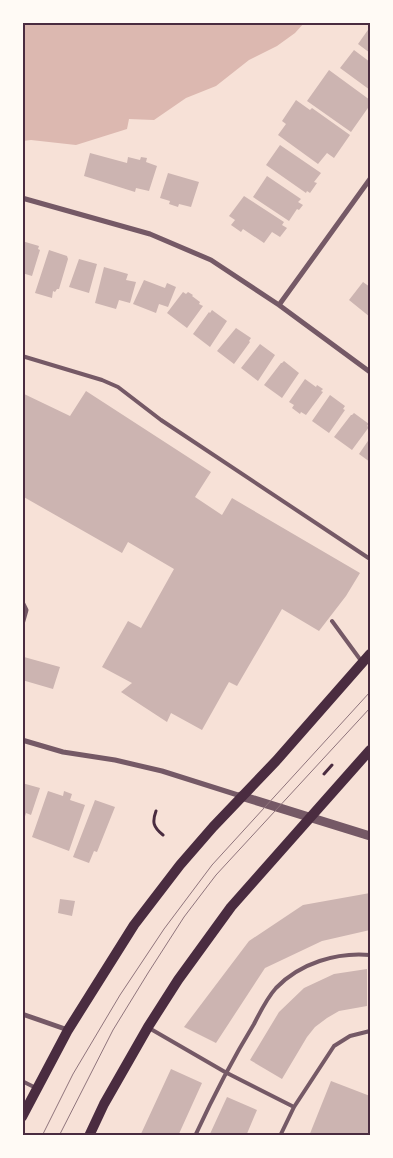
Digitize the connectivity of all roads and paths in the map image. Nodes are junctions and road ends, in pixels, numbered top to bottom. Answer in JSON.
{"nodes":[{"id":1,"x":370,"y":179,"type":"edge"},
{"id":2,"x":22,"y":198,"type":"edge"},
{"id":3,"x":279,"y":305,"type":"junction"},
{"id":4,"x":22,"y":356,"type":"edge"},
{"id":5,"x":370,"y":372,"type":"edge"},
{"id":6,"x":370,"y":559,"type":"edge"},
{"id":7,"x":22,"y":602,"type":"edge"},
{"id":8,"x":332,"y":621,"type":"dead end"},
{"id":9,"x":22,"y":624,"type":"edge"},
{"id":10,"x":370,"y":654,"type":"edge"},
{"id":11,"x":363,"y":663,"type":"junction"},
{"id":12,"x":22,"y":740,"type":"edge"},
{"id":13,"x":370,"y":750,"type":"edge"},
{"id":14,"x":332,"y":765,"type":"dead end"},
{"id":15,"x":324,"y":774,"type":"dead end"},
{"id":16,"x":241,"y":796,"type":"junction"},
{"id":17,"x":156,"y":811,"type":"dead end"},
{"id":18,"x":311,"y":817,"type":"junction"},
{"id":19,"x":162,"y":835,"type":"dead end"},
{"id":20,"x":370,"y":836,"type":"edge"},
{"id":21,"x":370,"y":955,"type":"edge"},
{"id":22,"x":22,"y":1014,"type":"edge"},
{"id":23,"x":148,"y":1027,"type":"junction"},
{"id":24,"x":68,"y":1030,"type":"junction"},
{"id":25,"x":370,"y":1031,"type":"edge"},
{"id":26,"x":225,"y":1072,"type":"junction"},
{"id":27,"x":22,"y":1081,"type":"edge"},
{"id":28,"x":38,"y":1088,"type":"junction"},
{"id":29,"x":294,"y":1107,"type":"junction"},
{"id":30,"x":22,"y":1117,"type":"edge"},
{"id":31,"x":89,"y":1136,"type":"edge"},
{"id":32,"x":195,"y":1136,"type":"edge"},
{"id":33,"x":280,"y":1136,"type":"edge"}],
"edges":[{"from":1,"to":3,"type":"street"},
{"from":2,"to":3,"type":"street"},
{"from":3,"to":5,"type":"street"},
{"from":4,"to":6,"type":"lane"},
{"from":7,"to":9,"type":"street"},
{"from":8,"to":11,"type":"lane"},
{"from":10,"to":11,"type":"main road"},
{"from":11,"to":16,"type":"main road"},
{"from":12,"to":16,"type":"street"},
{"from":13,"to":18,"type":"main road"},
{"from":14,"to":15,"type":"path"},
{"from":16,"to":18,"type":"street"},
{"from":16,"to":24,"type":"main road"},
{"from":17,"to":19,"type":"path"},
{"from":18,"to":20,"type":"street"},
{"from":18,"to":23,"type":"main road"},
{"from":21,"to":26,"type":"lane"},
{"from":22,"to":24,"type":"street"},
{"from":23,"to":26,"type":"lane"},
{"from":23,"to":31,"type":"main road"},
{"from":24,"to":28,"type":"main road"},
{"from":25,"to":29,"type":"lane"},
{"from":26,"to":29,"type":"lane"},
{"from":26,"to":32,"type":"lane"},
{"from":27,"to":28,"type":"lane"},
{"from":28,"to":30,"type":"main road"},
{"from":29,"to":33,"type":"lane"}]}
